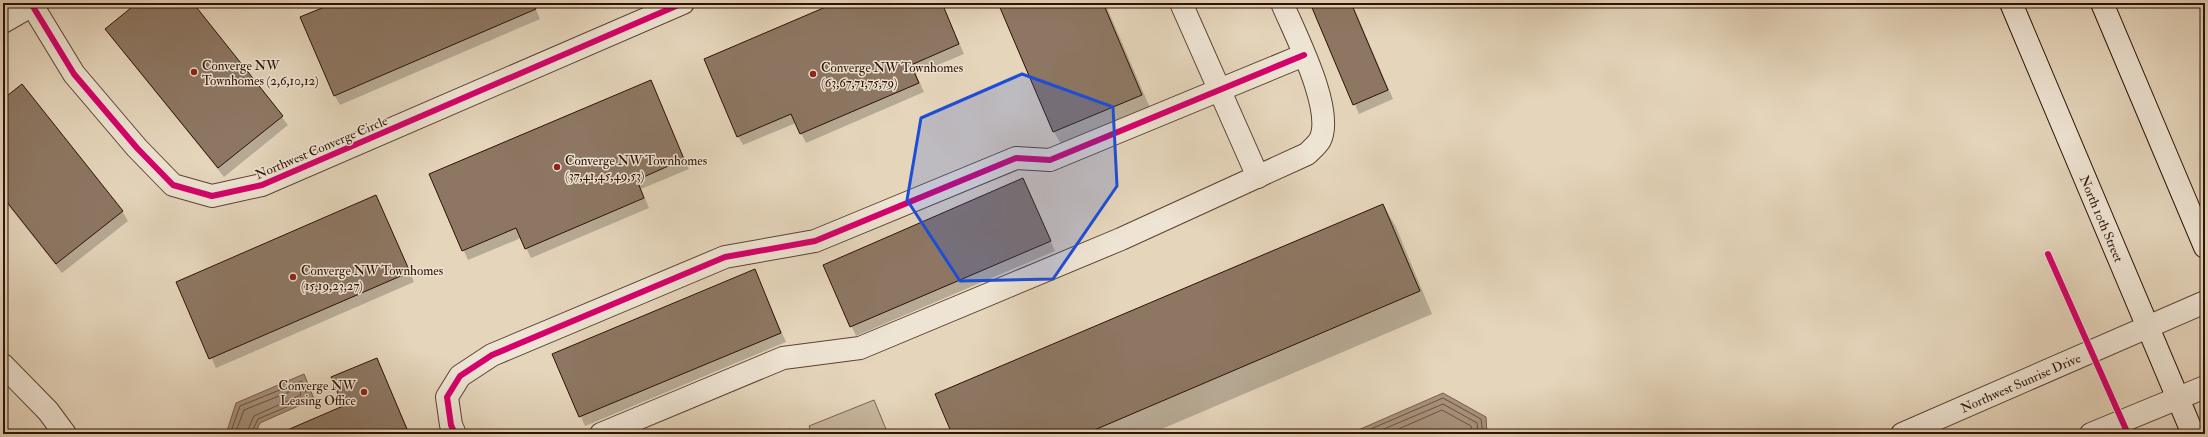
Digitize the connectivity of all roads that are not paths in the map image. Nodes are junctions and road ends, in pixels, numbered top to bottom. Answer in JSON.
{"nodes":[{"id":1,"x":683,"y":3,"type":"edge"},
{"id":2,"x":1181,"y":3,"type":"edge"},
{"id":3,"x":1282,"y":3,"type":"edge"},
{"id":4,"x":2011,"y":3,"type":"edge"},
{"id":5,"x":2102,"y":3,"type":"edge"},
{"id":6,"x":34,"y":4,"type":"edge"},
{"id":7,"x":3,"y":22,"type":"edge"},
{"id":8,"x":1304,"y":55,"type":"junction"},
{"id":9,"x":1219,"y":90,"type":"junction"},
{"id":10,"x":1258,"y":177,"type":"junction"},
{"id":11,"x":2205,"y":247,"type":"edge"},
{"id":12,"x":2205,"y":302,"type":"edge"},
{"id":13,"x":2148,"y":327,"type":"junction"},
{"id":14,"x":3,"y":365,"type":"edge"},
{"id":15,"x":2205,"y":387,"type":"edge"},
{"id":16,"x":2178,"y":398,"type":"junction"},
{"id":17,"x":65,"y":434,"type":"edge"},
{"id":18,"x":455,"y":434,"type":"edge"},
{"id":19,"x":601,"y":434,"type":"edge"},
{"id":20,"x":1902,"y":434,"type":"edge"},
{"id":21,"x":2091,"y":434,"type":"edge"},
{"id":22,"x":2193,"y":434,"type":"edge"}],
"edges":[{"from":1,"to":6,"type":"street","name":"Northwest Converge Circle"},
{"from":2,"to":9,"type":"street"},
{"from":3,"to":8,"type":"street"},
{"from":4,"to":13,"type":"street","name":"North 10th Street"},
{"from":5,"to":11,"type":"street"},
{"from":6,"to":7,"type":"street"},
{"from":8,"to":9,"type":"street"},
{"from":8,"to":10,"type":"street"},
{"from":9,"to":10,"type":"street"},
{"from":9,"to":18,"type":"street"},
{"from":10,"to":19,"type":"street"},
{"from":12,"to":13,"type":"street","name":"Northwest Sunrise Drive"},
{"from":13,"to":16,"type":"street","name":"North 10th Street"},
{"from":13,"to":20,"type":"street","name":"Northwest Sunrise Drive"},
{"from":14,"to":17,"type":"street"},
{"from":15,"to":16,"type":"street"},
{"from":16,"to":21,"type":"street"},
{"from":16,"to":22,"type":"street","name":"North 10th Street"}]}
